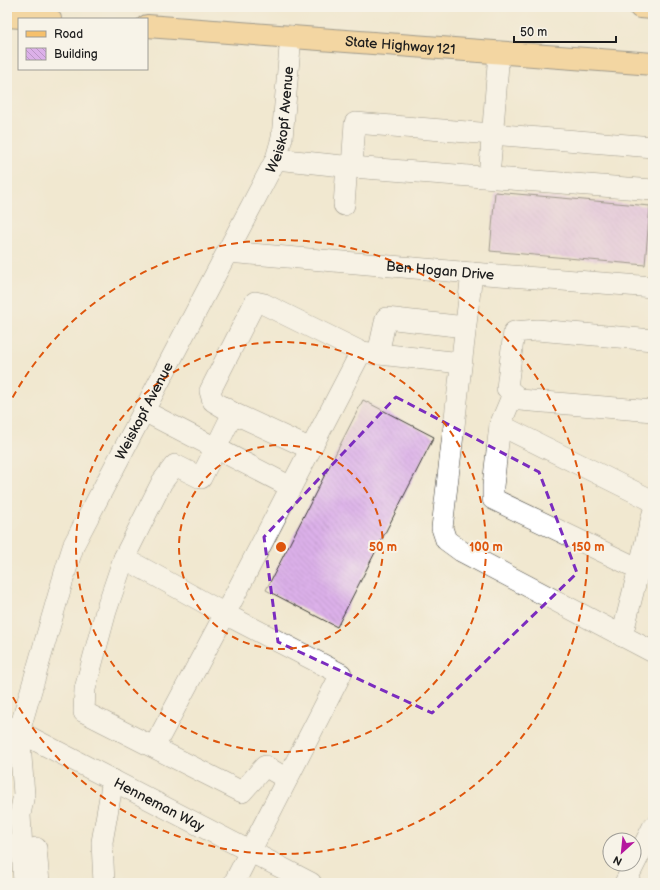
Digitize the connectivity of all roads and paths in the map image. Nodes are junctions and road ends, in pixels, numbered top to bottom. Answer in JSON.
{"nodes":[{"id":1,"x":640,"y":7,"type":"edge"},
{"id":2,"x":653,"y":8,"type":"edge"},
{"id":3,"x":7,"y":16,"type":"edge"},
{"id":4,"x":36,"y":18,"type":"edge"},
{"id":5,"x":148,"y":26,"type":"edge"},
{"id":6,"x":291,"y":36,"type":"junction"},
{"id":7,"x":499,"y":52,"type":"junction"},
{"id":8,"x":653,"y":64,"type":"edge"},
{"id":9,"x":492,"y":134,"type":"junction"},
{"id":10,"x":653,"y":147,"type":"edge"},
{"id":11,"x":276,"y":159,"type":"junction"},
{"id":12,"x":349,"y":166,"type":"junction"},
{"id":13,"x":489,"y":177,"type":"junction"},
{"id":14,"x":653,"y":190,"type":"edge"},
{"id":15,"x":344,"y":205,"type":"dead end"},
{"id":16,"x":228,"y":252,"type":"junction"},
{"id":17,"x":472,"y":273,"type":"junction"},
{"id":18,"x":653,"y":287,"type":"edge"},
{"id":19,"x":465,"y":327,"type":"junction"},
{"id":20,"x":653,"y":340,"type":"edge"},
{"id":21,"x":370,"y":353,"type":"junction"},
{"id":22,"x":461,"y":363,"type":"junction"},
{"id":23,"x":513,"y":394,"type":"junction"},
{"id":24,"x":144,"y":411,"type":"junction"},
{"id":25,"x":653,"y":412,"type":"edge"},
{"id":26,"x":234,"y":413,"type":"junction"},
{"id":27,"x":500,"y":425,"type":"junction"},
{"id":28,"x":215,"y":448,"type":"junction"},
{"id":29,"x":311,"y":449,"type":"junction"},
{"id":30,"x":291,"y":487,"type":"junction"},
{"id":31,"x":653,"y":502,"type":"edge"},
{"id":32,"x":653,"y":513,"type":"edge"},
{"id":33,"x":124,"y":558,"type":"junction"},
{"id":34,"x":639,"y":569,"type":"junction"},
{"id":35,"x":225,"y":614,"type":"junction"},
{"id":36,"x":622,"y":636,"type":"junction"},
{"id":37,"x":653,"y":652,"type":"edge"},
{"id":38,"x":13,"y":729,"type":"edge"},
{"id":39,"x":154,"y":747,"type":"junction"},
{"id":40,"x":288,"y":779,"type":"junction"},
{"id":41,"x":113,"y":780,"type":"junction"},
{"id":42,"x":15,"y":794,"type":"edge"},
{"id":43,"x":653,"y":827,"type":"edge"},
{"id":44,"x":250,"y":852,"type":"junction"},
{"id":45,"x":24,"y":883,"type":"edge"},
{"id":46,"x":39,"y":883,"type":"edge"},
{"id":47,"x":104,"y":883,"type":"edge"},
{"id":48,"x":234,"y":883,"type":"edge"},
{"id":49,"x":311,"y":883,"type":"edge"},
{"id":50,"x":625,"y":883,"type":"edge"}],
"edges":[{"from":1,"to":2,"type":"main road"},
{"from":3,"to":4,"type":"main road"},
{"from":5,"to":6,"type":"main road","name":"State Highway 121"},
{"from":6,"to":7,"type":"main road","name":"State Highway 121"},
{"from":6,"to":11,"type":"street","name":"Weiskopf Avenue"},
{"from":7,"to":8,"type":"main road","name":"State Highway 121"},
{"from":7,"to":9,"type":"street"},
{"from":9,"to":10,"type":"street"},
{"from":9,"to":12,"type":"street"},
{"from":9,"to":13,"type":"street"},
{"from":11,"to":12,"type":"street"},
{"from":11,"to":16,"type":"street","name":"Weiskopf Avenue"},
{"from":12,"to":13,"type":"street"},
{"from":12,"to":15,"type":"street"},
{"from":13,"to":14,"type":"street"},
{"from":16,"to":17,"type":"street","name":"Ben Hogan Drive"},
{"from":16,"to":24,"type":"street","name":"Weiskopf Avenue"},
{"from":17,"to":18,"type":"street","name":"Ben Hogan Drive"},
{"from":17,"to":19,"type":"street"},
{"from":19,"to":21,"type":"street"},
{"from":19,"to":22,"type":"street"},
{"from":20,"to":23,"type":"street"},
{"from":21,"to":22,"type":"street"},
{"from":21,"to":26,"type":"street"},
{"from":21,"to":29,"type":"street"},
{"from":22,"to":36,"type":"street"},
{"from":23,"to":25,"type":"street"},
{"from":23,"to":27,"type":"street"},
{"from":24,"to":28,"type":"street"},
{"from":24,"to":38,"type":"street","name":"Weiskopf Avenue"},
{"from":26,"to":28,"type":"street"},
{"from":26,"to":29,"type":"street"},
{"from":27,"to":31,"type":"street"},
{"from":27,"to":34,"type":"street"},
{"from":28,"to":30,"type":"street"},
{"from":28,"to":33,"type":"street"},
{"from":29,"to":30,"type":"street"},
{"from":30,"to":35,"type":"street"},
{"from":32,"to":34,"type":"street"},
{"from":33,"to":35,"type":"street"},
{"from":33,"to":39,"type":"street"},
{"from":34,"to":36,"type":"street"},
{"from":35,"to":39,"type":"street"},
{"from":35,"to":40,"type":"street"},
{"from":36,"to":37,"type":"street"},
{"from":38,"to":41,"type":"street","name":"Henneman Way"},
{"from":38,"to":42,"type":"street","name":"Weiskopf Avenue"},
{"from":39,"to":40,"type":"street"},
{"from":40,"to":44,"type":"street"},
{"from":41,"to":44,"type":"street","name":"Henneman Way"},
{"from":41,"to":47,"type":"street"},
{"from":42,"to":45,"type":"street"},
{"from":42,"to":46,"type":"street"},
{"from":43,"to":50,"type":"street"},
{"from":44,"to":48,"type":"street"},
{"from":44,"to":49,"type":"street","name":"Henneman Way"}]}
